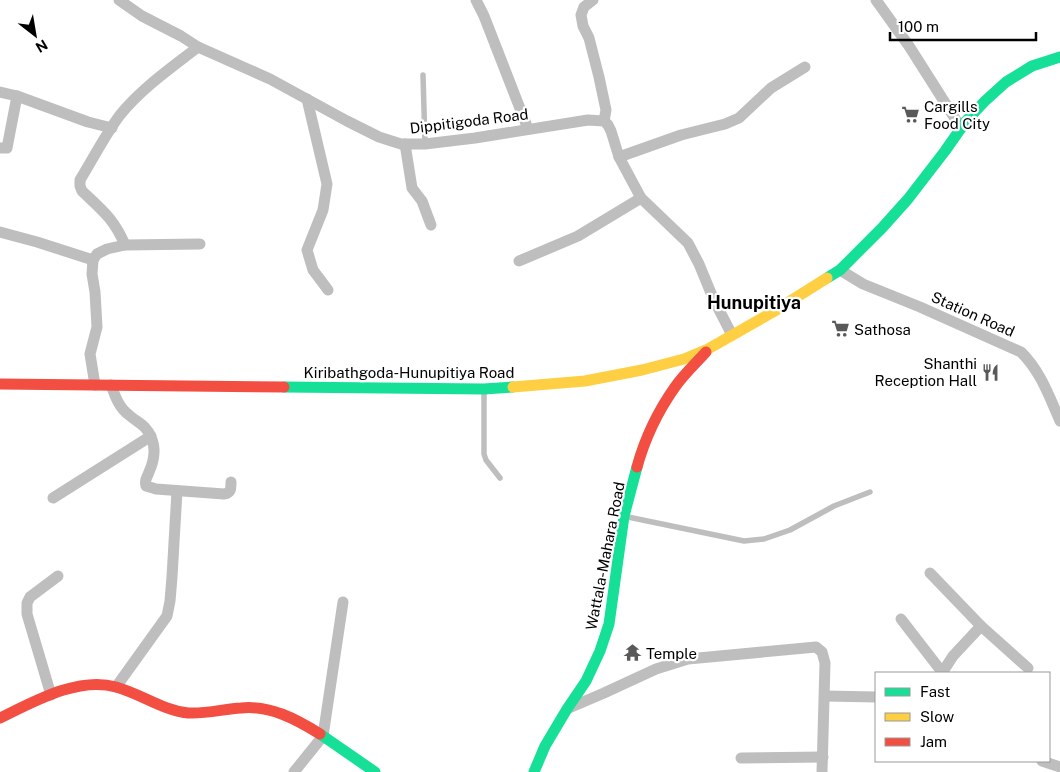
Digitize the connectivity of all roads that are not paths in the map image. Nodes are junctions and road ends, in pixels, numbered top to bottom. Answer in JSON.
{"nodes":[{"id":1,"x":119,"y":0,"type":"edge"},
{"id":2,"x":476,"y":0,"type":"edge"},
{"id":3,"x":593,"y":0,"type":"edge"},
{"id":4,"x":876,"y":0,"type":"edge"},
{"id":5,"x":198,"y":47,"type":"junction"},
{"id":6,"x":1060,"y":57,"type":"edge"},
{"id":7,"x":805,"y":67,"type":"dead end"},
{"id":8,"x":423,"y":75,"type":"dead end"},
{"id":9,"x":0,"y":92,"type":"edge"},
{"id":10,"x":17,"y":96,"type":"junction"},
{"id":11,"x":307,"y":99,"type":"junction"},
{"id":12,"x":604,"y":121,"type":"junction"},
{"id":13,"x":112,"y":128,"type":"junction"},
{"id":14,"x":961,"y":128,"type":"junction"},
{"id":15,"x":528,"y":129,"type":"junction"},
{"id":16,"x":405,"y":144,"type":"junction"},
{"id":17,"x":425,"y":144,"type":"junction"},
{"id":18,"x":0,"y":148,"type":"edge"},
{"id":19,"x":619,"y":158,"type":"junction"},
{"id":20,"x":641,"y":198,"type":"junction"},
{"id":21,"x":431,"y":225,"type":"dead end"},
{"id":22,"x":0,"y":232,"type":"edge"},
{"id":23,"x":200,"y":244,"type":"dead end"},
{"id":24,"x":125,"y":245,"type":"junction"},
{"id":25,"x":93,"y":260,"type":"junction"},
{"id":26,"x":519,"y":261,"type":"dead end"},
{"id":27,"x":840,"y":270,"type":"junction"},
{"id":28,"x":328,"y":290,"type":"dead end"},
{"id":29,"x":732,"y":335,"type":"junction"},
{"id":30,"x":708,"y":349,"type":"junction"},
{"id":31,"x":0,"y":384,"type":"edge"},
{"id":32,"x":95,"y":385,"type":"junction"},
{"id":33,"x":111,"y":385,"type":"junction"},
{"id":34,"x":484,"y":390,"type":"junction"},
{"id":35,"x":1060,"y":421,"type":"edge"},
{"id":36,"x":151,"y":436,"type":"junction"},
{"id":37,"x":500,"y":478,"type":"dead end"},
{"id":38,"x":231,"y":482,"type":"dead end"},
{"id":39,"x":176,"y":491,"type":"junction"},
{"id":40,"x":870,"y":492,"type":"dead end"},
{"id":41,"x":52,"y":498,"type":"dead end"},
{"id":42,"x":624,"y":516,"type":"junction"},
{"id":43,"x":930,"y":573,"type":"dead end"},
{"id":44,"x":58,"y":576,"type":"dead end"},
{"id":45,"x":343,"y":602,"type":"dead end"},
{"id":46,"x":902,"y":619,"type":"dead end"},
{"id":47,"x":981,"y":626,"type":"junction"},
{"id":48,"x":1028,"y":668,"type":"dead end"},
{"id":49,"x":941,"y":672,"type":"edge"},
{"id":50,"x":943,"y":672,"type":"edge"},
{"id":51,"x":116,"y":687,"type":"junction"},
{"id":52,"x":51,"y":695,"type":"junction"},
{"id":53,"x":824,"y":696,"type":"junction"},
{"id":54,"x":875,"y":697,"type":"edge"},
{"id":55,"x":567,"y":709,"type":"junction"},
{"id":56,"x":0,"y":718,"type":"edge"},
{"id":57,"x":323,"y":736,"type":"junction"},
{"id":58,"x":823,"y":757,"type":"junction"},
{"id":59,"x":741,"y":758,"type":"dead end"},
{"id":60,"x":1045,"y":762,"type":"edge"},
{"id":61,"x":1060,"y":767,"type":"edge"},
{"id":62,"x":294,"y":772,"type":"edge"},
{"id":63,"x":375,"y":772,"type":"edge"},
{"id":64,"x":534,"y":772,"type":"edge"},
{"id":65,"x":822,"y":772,"type":"edge"}],
"edges":[{"from":1,"to":5,"type":"street","name":"Dippitigoda Road"},
{"from":2,"to":15,"type":"street"},
{"from":3,"to":12,"type":"street"},
{"from":4,"to":14,"type":"street"},
{"from":5,"to":11,"type":"street","name":"Dippitigoda Road"},
{"from":5,"to":13,"type":"street"},
{"from":6,"to":14,"type":"main road","name":"Kiribathgoda-Hunupitiya Road"},
{"from":7,"to":19,"type":"street"},
{"from":8,"to":17,"type":"lane"},
{"from":9,"to":10,"type":"street"},
{"from":10,"to":13,"type":"street"},
{"from":10,"to":18,"type":"street"},
{"from":11,"to":16,"type":"street","name":"Dippitigoda Road"},
{"from":11,"to":28,"type":"street"},
{"from":12,"to":15,"type":"street","name":"Dippitigoda Road"},
{"from":12,"to":19,"type":"street"},
{"from":13,"to":24,"type":"street"},
{"from":14,"to":27,"type":"main road","name":"Kiribathgoda-Hunupitiya Road"},
{"from":15,"to":17,"type":"street","name":"Dippitigoda Road"},
{"from":16,"to":17,"type":"street","name":"Dippitigoda Road"},
{"from":16,"to":21,"type":"street"},
{"from":19,"to":20,"type":"street"},
{"from":20,"to":26,"type":"street"},
{"from":20,"to":29,"type":"street"},
{"from":22,"to":25,"type":"street"},
{"from":23,"to":24,"type":"street"},
{"from":24,"to":25,"type":"street"},
{"from":25,"to":32,"type":"street"},
{"from":27,"to":29,"type":"main road","name":"Kiribathgoda-Hunupitiya Road"},
{"from":27,"to":35,"type":"street","name":"Station Road"},
{"from":29,"to":30,"type":"main road","name":"Kiribathgoda-Hunupitiya Road"},
{"from":30,"to":34,"type":"main road","name":"Kiribathgoda-Hunupitiya Road"},
{"from":30,"to":42,"type":"main road","name":"Wattala-Mahara Road"},
{"from":31,"to":32,"type":"main road","name":"Kiribathgoda-Hunupitiya Road"},
{"from":32,"to":33,"type":"main road","name":"Kiribathgoda-Hunupitiya Road"},
{"from":33,"to":34,"type":"main road","name":"Kiribathgoda-Hunupitiya Road"},
{"from":33,"to":36,"type":"street"},
{"from":34,"to":37,"type":"lane"},
{"from":36,"to":39,"type":"street"},
{"from":36,"to":41,"type":"street"},
{"from":38,"to":39,"type":"street"},
{"from":39,"to":51,"type":"street"},
{"from":40,"to":42,"type":"lane"},
{"from":42,"to":55,"type":"main road","name":"Wattala-Mahara Road"},
{"from":43,"to":47,"type":"street"},
{"from":44,"to":52,"type":"street"},
{"from":45,"to":57,"type":"street"},
{"from":46,"to":49,"type":"street"},
{"from":47,"to":48,"type":"street"},
{"from":47,"to":50,"type":"street"},
{"from":51,"to":52,"type":"main road"},
{"from":51,"to":57,"type":"main road"},
{"from":52,"to":56,"type":"main road"},
{"from":53,"to":54,"type":"street"},
{"from":53,"to":55,"type":"street"},
{"from":53,"to":58,"type":"street"},
{"from":55,"to":64,"type":"main road","name":"Wattala-Mahara Road"},
{"from":57,"to":62,"type":"street"},
{"from":57,"to":63,"type":"main road"},
{"from":58,"to":59,"type":"street"},
{"from":58,"to":65,"type":"street"},
{"from":60,"to":61,"type":"street"}]}
